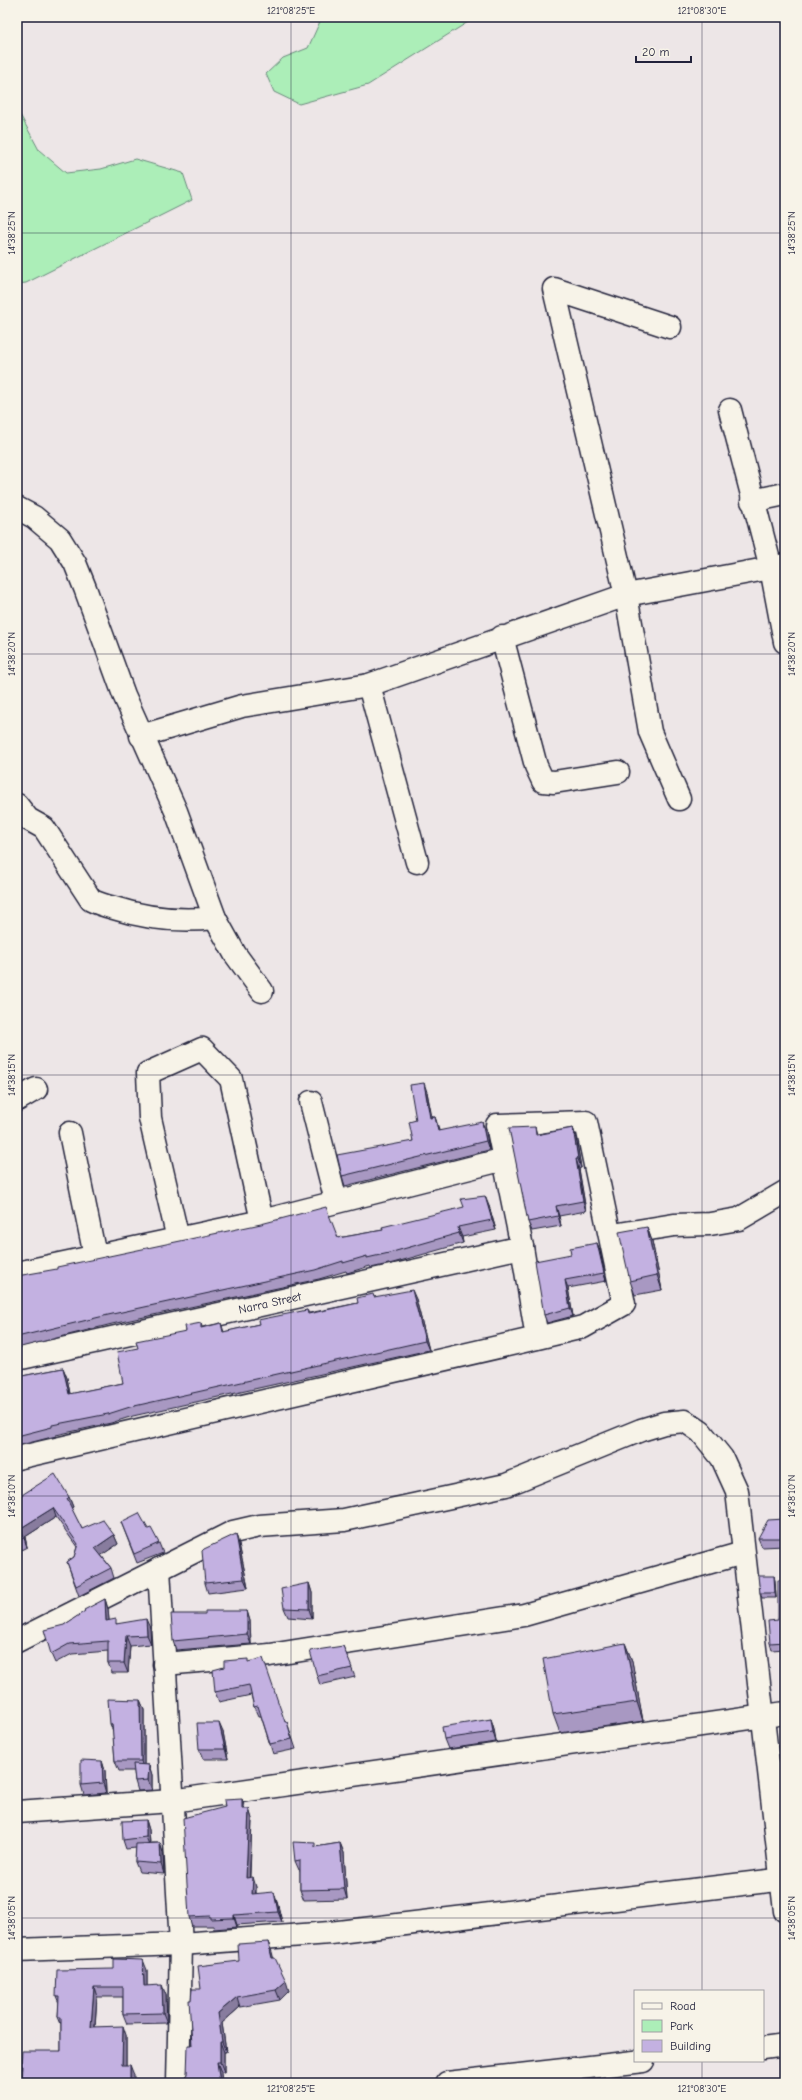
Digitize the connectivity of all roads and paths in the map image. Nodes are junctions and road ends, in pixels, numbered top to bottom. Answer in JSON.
{"nodes":[{"id":1,"x":670,"y":327,"type":"dead end"},
{"id":2,"x":730,"y":410,"type":"dead end"},
{"id":3,"x":785,"y":494,"type":"edge"},
{"id":4,"x":752,"y":501,"type":"junction"},
{"id":5,"x":17,"y":508,"type":"edge"},
{"id":6,"x":778,"y":566,"type":"edge"},
{"id":7,"x":626,"y":595,"type":"junction"},
{"id":8,"x":783,"y":619,"type":"edge"},
{"id":9,"x":502,"y":637,"type":"junction"},
{"id":10,"x":785,"y":642,"type":"edge"},
{"id":11,"x":369,"y":685,"type":"junction"},
{"id":12,"x":141,"y":736,"type":"junction"},
{"id":13,"x":618,"y":772,"type":"dead end"},
{"id":14,"x":679,"y":799,"type":"dead end"},
{"id":15,"x":17,"y":805,"type":"edge"},
{"id":16,"x":417,"y":862,"type":"dead end"},
{"id":17,"x":215,"y":918,"type":"junction"},
{"id":18,"x":262,"y":991,"type":"dead end"},
{"id":19,"x":36,"y":1089,"type":"dead end"},
{"id":20,"x":17,"y":1100,"type":"edge"},
{"id":21,"x":311,"y":1102,"type":"dead end"},
{"id":22,"x":70,"y":1134,"type":"dead end"},
{"id":23,"x":505,"y":1159,"type":"junction"},
{"id":24,"x":785,"y":1192,"type":"edge"},
{"id":25,"x":336,"y":1201,"type":"junction"},
{"id":26,"x":262,"y":1221,"type":"junction"},
{"id":27,"x":610,"y":1236,"type":"junction"},
{"id":28,"x":178,"y":1239,"type":"junction"},
{"id":29,"x":522,"y":1248,"type":"junction"},
{"id":30,"x":95,"y":1256,"type":"junction"},
{"id":31,"x":17,"y":1273,"type":"edge"},
{"id":32,"x":537,"y":1338,"type":"junction"},
{"id":33,"x":17,"y":1359,"type":"edge"},
{"id":34,"x":17,"y":1458,"type":"edge"},
{"id":35,"x":743,"y":1553,"type":"junction"},
{"id":36,"x":159,"y":1569,"type":"junction"},
{"id":37,"x":17,"y":1641,"type":"edge"},
{"id":38,"x":164,"y":1664,"type":"junction"},
{"id":39,"x":785,"y":1713,"type":"edge"},
{"id":40,"x":763,"y":1717,"type":"junction"},
{"id":41,"x":172,"y":1801,"type":"junction"},
{"id":42,"x":17,"y":1812,"type":"edge"},
{"id":43,"x":784,"y":1880,"type":"edge"},
{"id":44,"x":785,"y":1910,"type":"edge"},
{"id":45,"x":181,"y":1944,"type":"junction"},
{"id":46,"x":17,"y":1950,"type":"edge"},
{"id":47,"x":785,"y":2045,"type":"edge"},
{"id":48,"x":764,"y":2048,"type":"edge"},
{"id":49,"x":635,"y":2062,"type":"edge"},
{"id":50,"x":178,"y":2083,"type":"edge"},
{"id":51,"x":447,"y":2083,"type":"edge"}],
"edges":[{"from":1,"to":7,"type":"street"},
{"from":2,"to":4,"type":"street"},
{"from":3,"to":4,"type":"street"},
{"from":4,"to":6,"type":"street"},
{"from":5,"to":12,"type":"street"},
{"from":6,"to":7,"type":"street"},
{"from":6,"to":8,"type":"street"},
{"from":7,"to":9,"type":"street"},
{"from":7,"to":14,"type":"street"},
{"from":8,"to":10,"type":"street"},
{"from":9,"to":11,"type":"street"},
{"from":9,"to":13,"type":"street"},
{"from":11,"to":12,"type":"street"},
{"from":11,"to":16,"type":"street"},
{"from":12,"to":17,"type":"street"},
{"from":15,"to":17,"type":"street"},
{"from":17,"to":18,"type":"street"},
{"from":19,"to":20,"type":"street"},
{"from":21,"to":25,"type":"street"},
{"from":22,"to":30,"type":"street"},
{"from":23,"to":25,"type":"street"},
{"from":23,"to":27,"type":"street"},
{"from":23,"to":29,"type":"street"},
{"from":24,"to":27,"type":"street"},
{"from":25,"to":26,"type":"street"},
{"from":26,"to":28,"type":"street"},
{"from":26,"to":28,"type":"street"},
{"from":27,"to":32,"type":"street"},
{"from":28,"to":30,"type":"street"},
{"from":29,"to":32,"type":"street"},
{"from":29,"to":33,"type":"street","name":"Narra Street"},
{"from":30,"to":31,"type":"street"},
{"from":32,"to":34,"type":"street"},
{"from":35,"to":36,"type":"street"},
{"from":35,"to":38,"type":"street"},
{"from":35,"to":40,"type":"street"},
{"from":36,"to":37,"type":"street"},
{"from":36,"to":38,"type":"street"},
{"from":38,"to":41,"type":"street"},
{"from":39,"to":40,"type":"street"},
{"from":40,"to":41,"type":"street"},
{"from":40,"to":43,"type":"street"},
{"from":41,"to":42,"type":"street"},
{"from":41,"to":45,"type":"street"},
{"from":43,"to":44,"type":"street"},
{"from":43,"to":45,"type":"street"},
{"from":45,"to":46,"type":"street"},
{"from":45,"to":50,"type":"street"},
{"from":47,"to":48,"type":"street"},
{"from":49,"to":51,"type":"street"}]}
